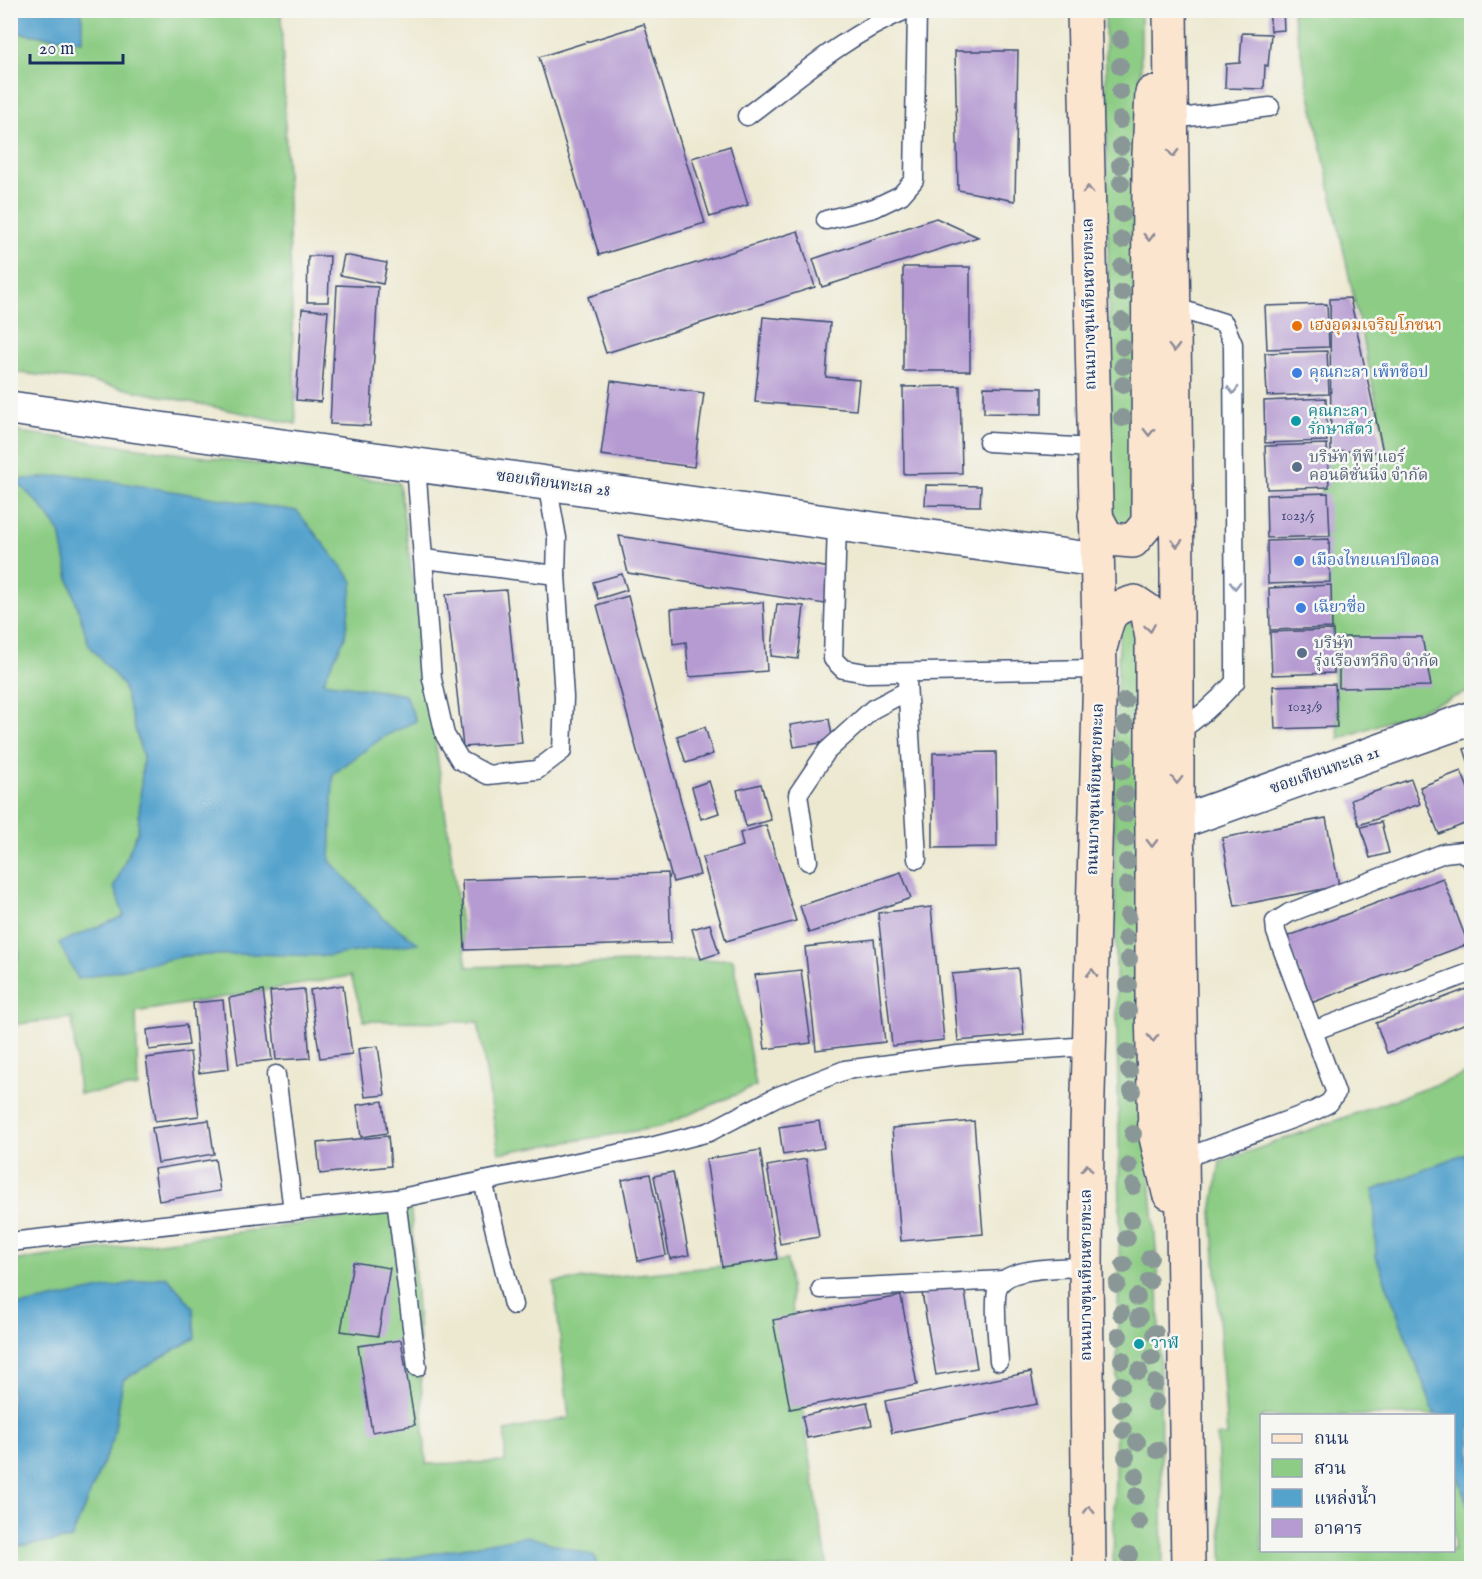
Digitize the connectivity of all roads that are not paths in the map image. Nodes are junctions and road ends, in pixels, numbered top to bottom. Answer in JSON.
{"nodes":[{"id":1,"x":906,"y":10,"type":"edge"},
{"id":2,"x":917,"y":10,"type":"edge"},
{"id":3,"x":1084,"y":10,"type":"edge"},
{"id":4,"x":1156,"y":10,"type":"edge"},
{"id":5,"x":1170,"y":10,"type":"edge"},
{"id":6,"x":1270,"y":107,"type":"dead end"},
{"id":7,"x":747,"y":116,"type":"dead end"},
{"id":8,"x":1172,"y":119,"type":"junction"},
{"id":9,"x":826,"y":220,"type":"dead end"},
{"id":10,"x":1174,"y":307,"type":"junction"},
{"id":11,"x":10,"y":408,"type":"edge"},
{"id":12,"x":988,"y":442,"type":"dead end"},
{"id":13,"x":1093,"y":448,"type":"junction"},
{"id":14,"x":416,"y":465,"type":"junction"},
{"id":15,"x":547,"y":483,"type":"junction"},
{"id":16,"x":1095,"y":515,"type":"junction"},
{"id":17,"x":837,"y":524,"type":"junction"},
{"id":18,"x":424,"y":559,"type":"junction"},
{"id":19,"x":1096,"y":560,"type":"junction"},
{"id":20,"x":556,"y":575,"type":"junction"},
{"id":21,"x":1100,"y":661,"type":"junction"},
{"id":22,"x":907,"y":682,"type":"junction"},
{"id":23,"x":1472,"y":718,"type":"edge"},
{"id":24,"x":1177,"y":732,"type":"junction"},
{"id":25,"x":1177,"y":823,"type":"junction"},
{"id":26,"x":917,"y":859,"type":"dead end"},
{"id":27,"x":808,"y":861,"type":"dead end"},
{"id":28,"x":1472,"y":861,"type":"edge"},
{"id":29,"x":1472,"y":972,"type":"edge"},
{"id":30,"x":1313,"y":1031,"type":"junction"},
{"id":31,"x":1090,"y":1046,"type":"junction"},
{"id":32,"x":276,"y":1075,"type":"dead end"},
{"id":33,"x":1182,"y":1158,"type":"junction"},
{"id":34,"x":483,"y":1182,"type":"junction"},
{"id":35,"x":396,"y":1199,"type":"junction"},
{"id":36,"x":293,"y":1211,"type":"junction"},
{"id":37,"x":10,"y":1242,"type":"edge"},
{"id":38,"x":1183,"y":1257,"type":"junction"},
{"id":39,"x":1086,"y":1267,"type":"junction"},
{"id":40,"x":1004,"y":1280,"type":"junction"},
{"id":41,"x":820,"y":1290,"type":"dead end"},
{"id":42,"x":513,"y":1305,"type":"dead end"},
{"id":43,"x":999,"y":1361,"type":"dead end"},
{"id":44,"x":417,"y":1367,"type":"dead end"},
{"id":45,"x":1089,"y":1569,"type":"edge"},
{"id":46,"x":1188,"y":1569,"type":"edge"}],
"edges":[{"from":1,"to":7,"type":"lane"},
{"from":2,"to":9,"type":"lane"},
{"from":13,"to":3,"type":"main road","name":"ถนนบางขุนเทียนชายทะเล","one_way":true},
{"from":4,"to":16,"type":"main road","one_way":true},
{"from":5,"to":8,"type":"main road"},
{"from":6,"to":8,"type":"lane"},
{"from":8,"to":10,"type":"main road","one_way":true},
{"from":10,"to":24,"type":"main road","one_way":true},
{"from":10,"to":24,"type":"lane","one_way":true},
{"from":11,"to":14,"type":"street","name":"ซอยเทียนทะเล 28"},
{"from":12,"to":13,"type":"lane"},
{"from":13,"to":16,"type":"main road","name":"ถนนบางขุนเทียนชายทะเล"},
{"from":14,"to":15,"type":"street","name":"ซอยเทียนทะเล 28"},
{"from":14,"to":18,"type":"lane"},
{"from":15,"to":17,"type":"street","name":"ซอยเทียนทะเล 28"},
{"from":15,"to":20,"type":"lane"},
{"from":16,"to":19,"type":"main road","name":"ถนนบางขุนเทียนชายทะเล"},
{"from":17,"to":19,"type":"street","name":"ซอยเทียนทะเล 28"},
{"from":17,"to":22,"type":"lane"},
{"from":18,"to":20,"type":"lane"},
{"from":18,"to":20,"type":"lane"},
{"from":19,"to":21,"type":"main road","name":"ถนนบางขุนเทียนชายทะเล"},
{"from":21,"to":22,"type":"lane"},
{"from":31,"to":21,"type":"main road","name":"ถนนบางขุนเทียนชายทะเล","one_way":true},
{"from":21,"to":38,"type":"main road","one_way":true},
{"from":22,"to":26,"type":"lane"},
{"from":22,"to":27,"type":"lane"},
{"from":23,"to":25,"type":"street","name":"ซอยเทียนทะเล 21"},
{"from":24,"to":25,"type":"main road","one_way":true},
{"from":25,"to":33,"type":"main road"},
{"from":28,"to":30,"type":"lane"},
{"from":29,"to":30,"type":"lane"},
{"from":30,"to":33,"type":"lane"},
{"from":31,"to":34,"type":"lane"},
{"from":39,"to":31,"type":"main road","name":"ถนนบางขุนเทียนชายทะเล","one_way":true},
{"from":32,"to":36,"type":"lane"},
{"from":33,"to":38,"type":"main road"},
{"from":34,"to":35,"type":"lane"},
{"from":34,"to":42,"type":"lane"},
{"from":35,"to":36,"type":"lane"},
{"from":35,"to":44,"type":"lane"},
{"from":36,"to":37,"type":"lane"},
{"from":38,"to":46,"type":"main road"},
{"from":39,"to":40,"type":"lane"},
{"from":45,"to":39,"type":"main road","name":"ถนนบางขุนเทียนชายทะเล","one_way":true},
{"from":40,"to":41,"type":"lane"},
{"from":40,"to":43,"type":"lane"}]}
